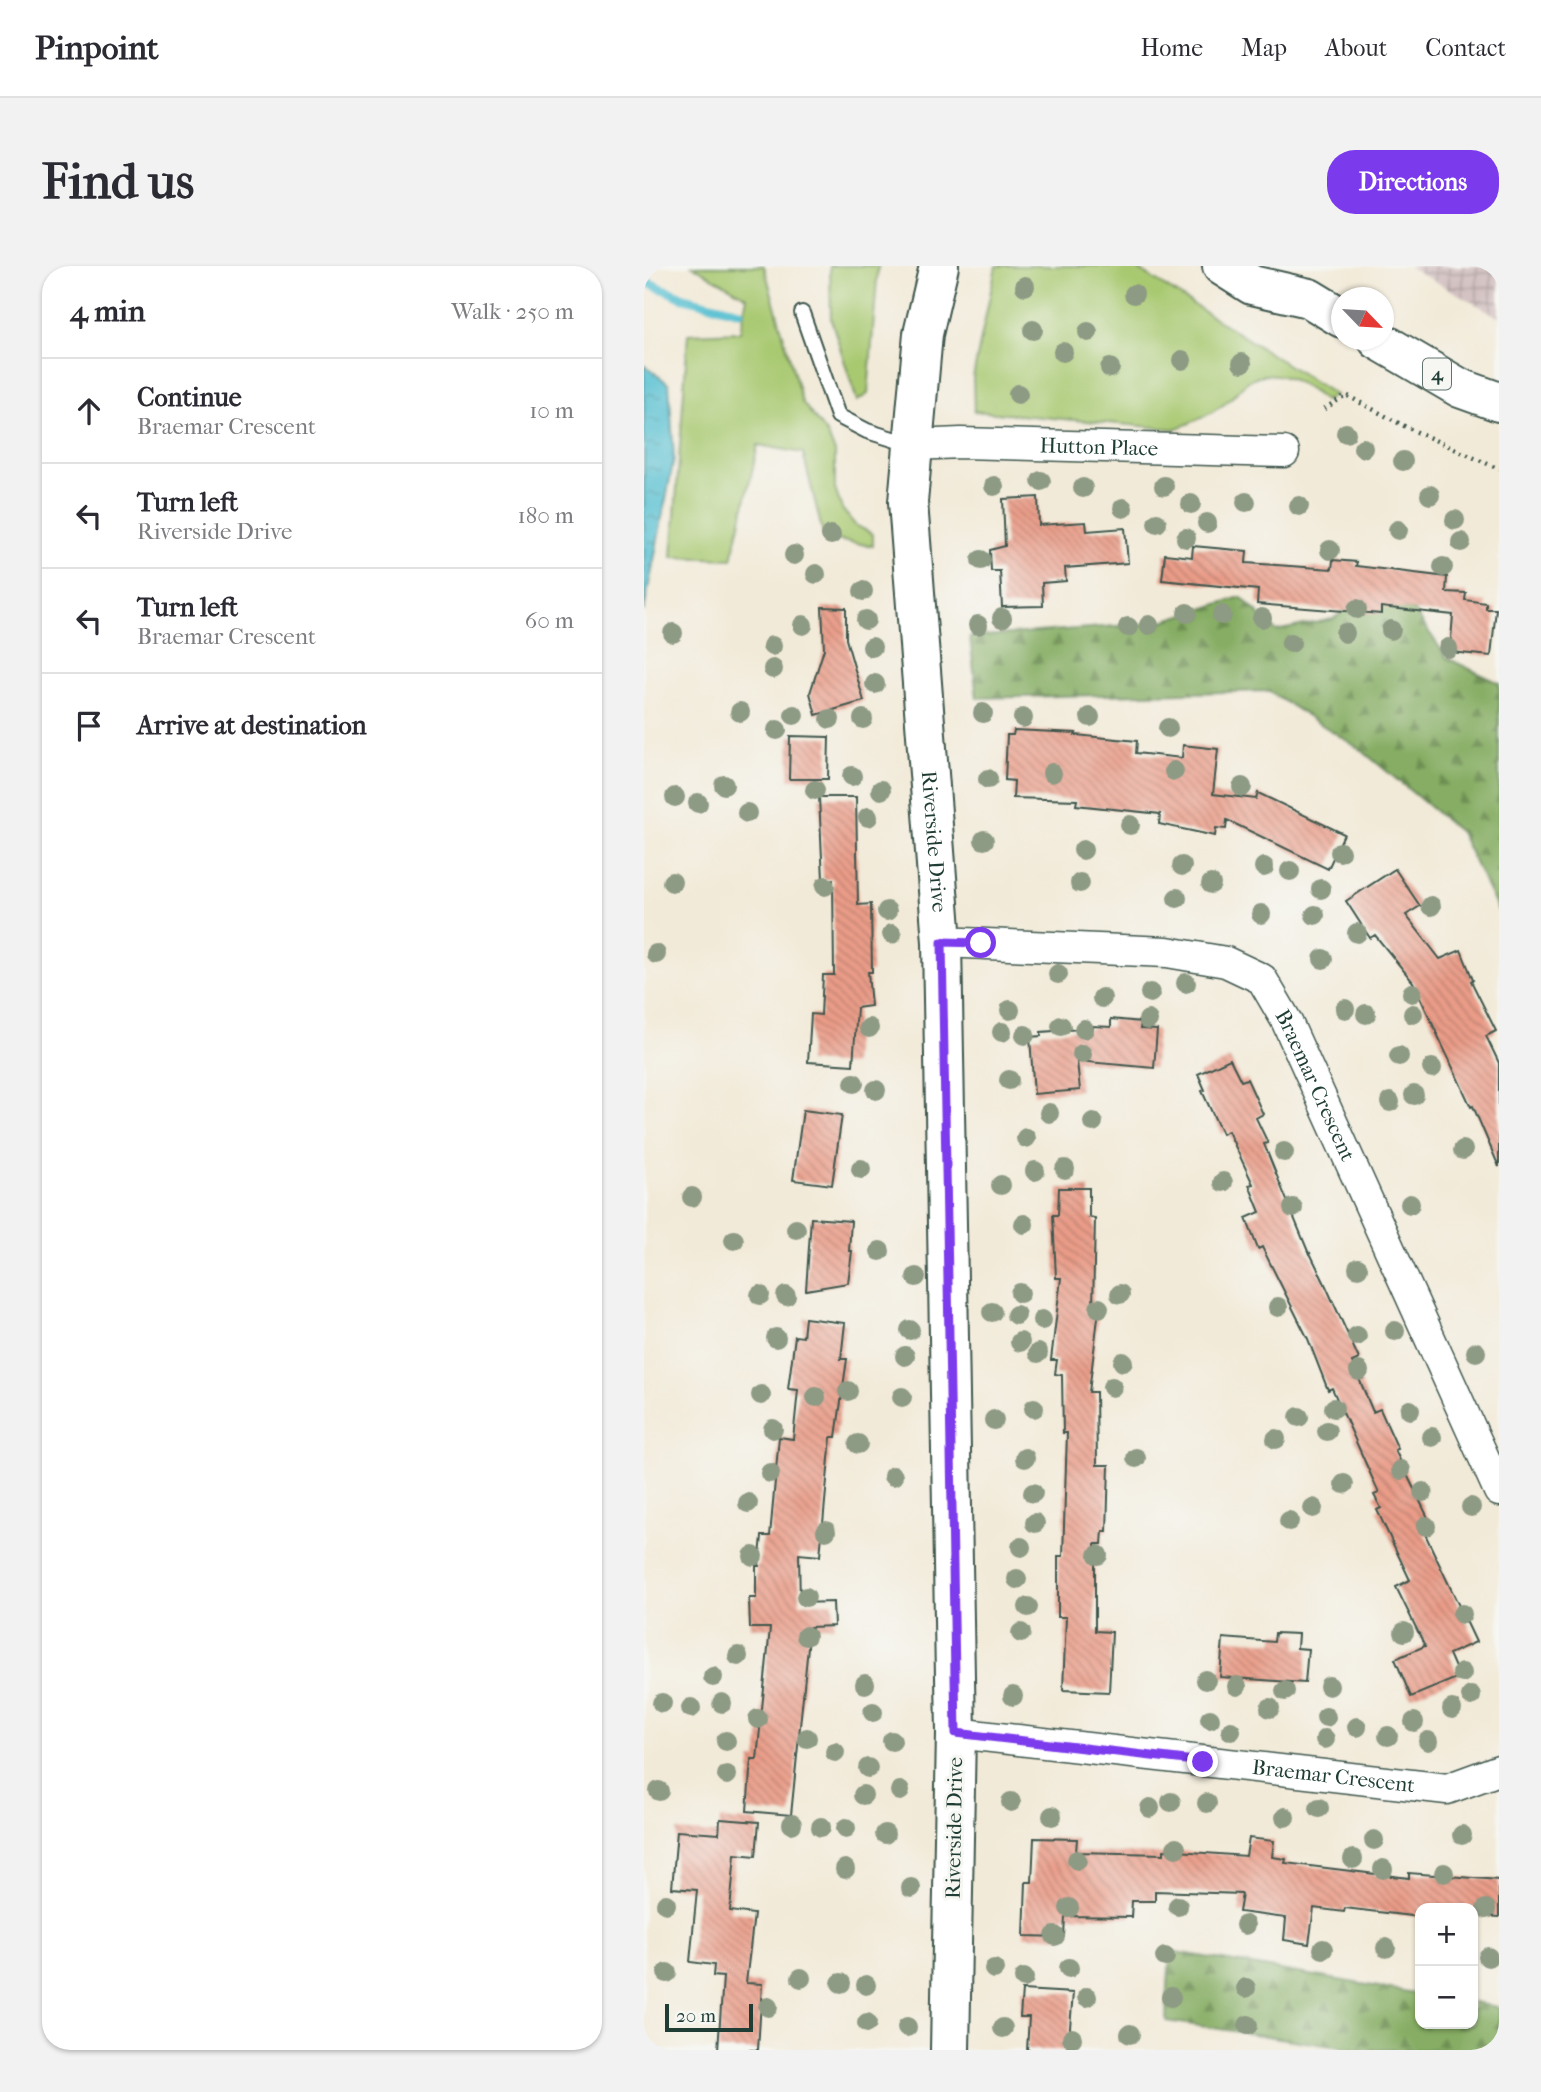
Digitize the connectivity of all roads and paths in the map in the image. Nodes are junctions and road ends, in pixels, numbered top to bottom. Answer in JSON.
{"nodes":[{"id":1,"x":939,"y":266,"type":"edge"},
{"id":2,"x":1222,"y":266,"type":"edge"},
{"id":3,"x":1285,"y":266,"type":"edge"},
{"id":4,"x":1309,"y":298,"type":"junction"},
{"id":5,"x":1331,"y":311,"type":"edge"},
{"id":6,"x":802,"y":313,"type":"dead end"},
{"id":7,"x":1394,"y":349,"type":"edge"},
{"id":8,"x":1499,"y":402,"type":"edge"},
{"id":9,"x":1324,"y":409,"type":"dead end"},
{"id":10,"x":913,"y":445,"type":"junction"},
{"id":11,"x":1284,"y":452,"type":"dead end"},
{"id":12,"x":1499,"y":470,"type":"edge"},
{"id":13,"x":942,"y":942,"type":"junction"},
{"id":14,"x":1499,"y":1491,"type":"edge"},
{"id":15,"x":956,"y":1733,"type":"junction"},
{"id":16,"x":1499,"y":1770,"type":"edge"},
{"id":17,"x":950,"y":2050,"type":"edge"}],
"edges":[{"from":1,"to":10,"type":"main road","name":"Riverside Drive"},
{"from":2,"to":4,"type":"main road"},
{"from":3,"to":4,"type":"main road"},
{"from":4,"to":5,"type":"main road"},
{"from":6,"to":10,"type":"lane"},
{"from":7,"to":8,"type":"main road","number":"4"},
{"from":9,"to":12,"type":"path"},
{"from":10,"to":11,"type":"street","name":"Hutton Place"},
{"from":10,"to":13,"type":"main road","name":"Riverside Drive"},
{"from":13,"to":14,"type":"street","name":"Braemar Crescent"},
{"from":13,"to":15,"type":"main road","name":"Riverside Drive"},
{"from":15,"to":16,"type":"street","name":"Braemar Crescent"},
{"from":15,"to":17,"type":"main road","name":"Riverside Drive"}]}
